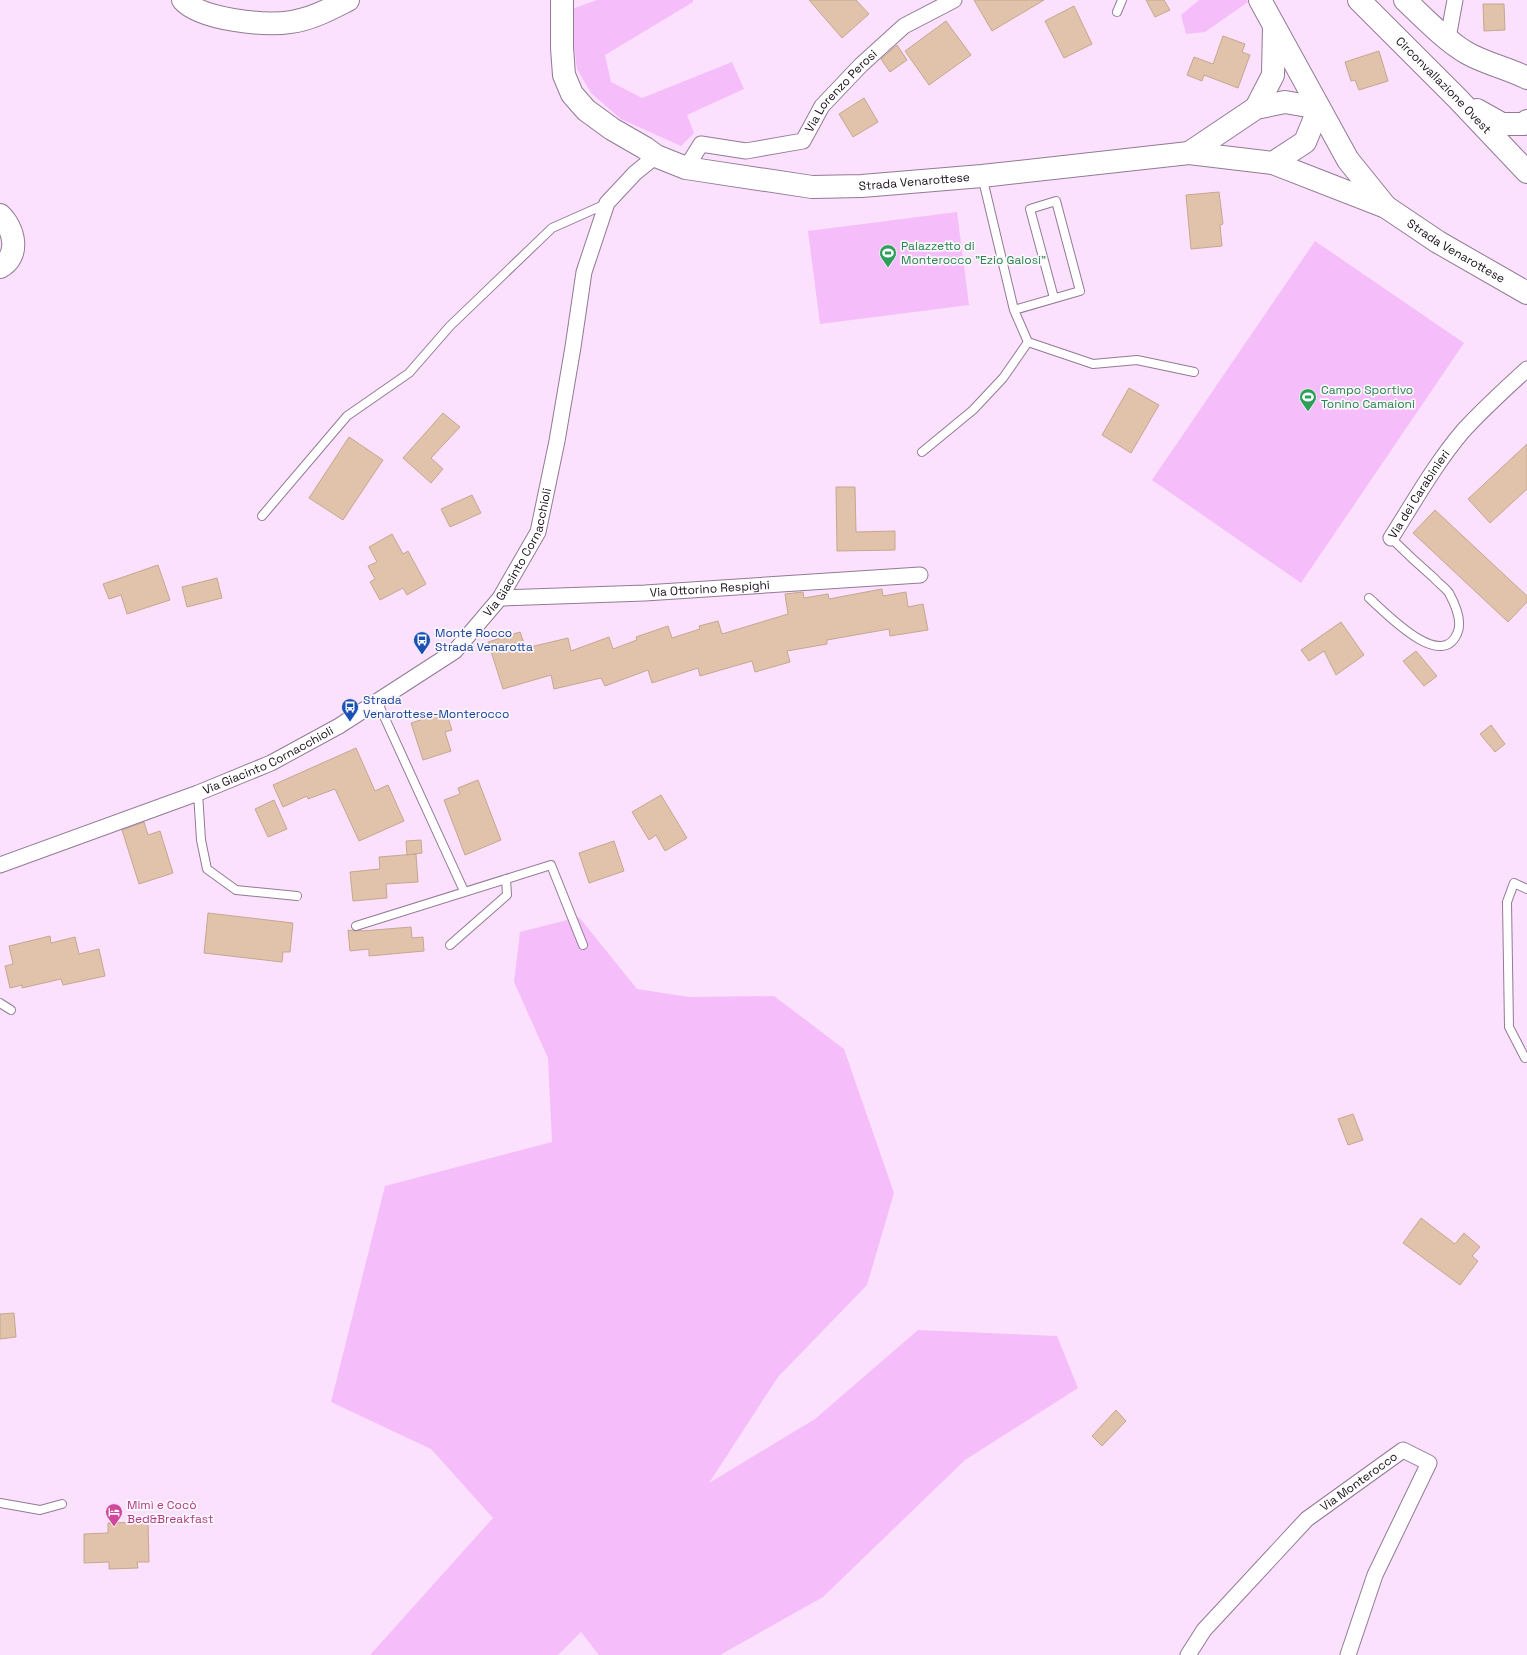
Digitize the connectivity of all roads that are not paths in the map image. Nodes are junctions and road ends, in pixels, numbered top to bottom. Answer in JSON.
{"nodes":[{"id":1,"x":183,"y":0,"type":"edge"},
{"id":2,"x":348,"y":0,"type":"edge"},
{"id":3,"x":562,"y":0,"type":"edge"},
{"id":4,"x":954,"y":0,"type":"edge"},
{"id":5,"x":1122,"y":0,"type":"edge"},
{"id":6,"x":1260,"y":0,"type":"edge"},
{"id":7,"x":1359,"y":0,"type":"edge"},
{"id":8,"x":1405,"y":0,"type":"edge"},
{"id":9,"x":1455,"y":0,"type":"edge"},
{"id":10,"x":1117,"y":12,"type":"dead end"},
{"id":11,"x":1274,"y":25,"type":"junction"},
{"id":12,"x":1448,"y":38,"type":"junction"},
{"id":13,"x":1527,"y":78,"type":"edge"},
{"id":14,"x":1457,"y":98,"type":"junction"},
{"id":15,"x":1256,"y":108,"type":"junction"},
{"id":16,"x":1319,"y":108,"type":"junction"},
{"id":17,"x":1527,"y":121,"type":"edge"},
{"id":18,"x":650,"y":152,"type":"junction"},
{"id":19,"x":1189,"y":153,"type":"junction"},
{"id":20,"x":1273,"y":163,"type":"junction"},
{"id":21,"x":686,"y":168,"type":"junction"},
{"id":22,"x":1527,"y":172,"type":"edge"},
{"id":23,"x":982,"y":176,"type":"junction"},
{"id":24,"x":607,"y":203,"type":"junction"},
{"id":25,"x":1386,"y":207,"type":"junction"},
{"id":26,"x":0,"y":215,"type":"edge"},
{"id":27,"x":0,"y":267,"type":"edge"},
{"id":28,"x":1527,"y":293,"type":"edge"},
{"id":29,"x":1054,"y":298,"type":"junction"},
{"id":30,"x":1014,"y":310,"type":"junction"},
{"id":31,"x":1028,"y":342,"type":"junction"},
{"id":32,"x":1527,"y":369,"type":"edge"},
{"id":33,"x":1194,"y":372,"type":"dead end"},
{"id":34,"x":922,"y":452,"type":"dead end"},
{"id":35,"x":262,"y":516,"type":"dead end"},
{"id":36,"x":1391,"y":538,"type":"joint"},
{"id":37,"x":920,"y":575,"type":"dead end"},
{"id":38,"x":500,"y":598,"type":"junction"},
{"id":39,"x":1369,"y":598,"type":"dead end"},
{"id":40,"x":377,"y":701,"type":"junction"},
{"id":41,"x":198,"y":793,"type":"junction"},
{"id":42,"x":0,"y":865,"type":"edge"},
{"id":43,"x":506,"y":879,"type":"junction"},
{"id":44,"x":1527,"y":889,"type":"edge"},
{"id":45,"x":464,"y":891,"type":"junction"},
{"id":46,"x":297,"y":896,"type":"dead end"},
{"id":47,"x":356,"y":926,"type":"dead end"},
{"id":48,"x":583,"y":944,"type":"dead end"},
{"id":49,"x":450,"y":945,"type":"dead end"},
{"id":50,"x":0,"y":1003,"type":"edge"},
{"id":51,"x":10,"y":1010,"type":"dead end"},
{"id":52,"x":1525,"y":1058,"type":"dead end"},
{"id":53,"x":0,"y":1502,"type":"edge"},
{"id":54,"x":62,"y":1504,"type":"dead end"},
{"id":55,"x":1188,"y":1655,"type":"edge"},
{"id":56,"x":1348,"y":1655,"type":"edge"}],
"edges":[{"from":1,"to":2,"type":"main road"},
{"from":3,"to":18,"type":"main road","name":"Strada Venarottese"},
{"from":4,"to":21,"type":"street","name":"Via Lorenzo Perosi"},
{"from":5,"to":10,"type":"lane"},
{"from":6,"to":11,"type":"main road","name":"Strada Venarottese"},
{"from":7,"to":14,"type":"main road","name":"Circonvallazione Ovest"},
{"from":8,"to":12,"type":"main road"},
{"from":9,"to":12,"type":"street"},
{"from":11,"to":15,"type":"main road","name":"Strada Venarottese"},
{"from":11,"to":16,"type":"main road","name":"Strada Venarottese"},
{"from":12,"to":13,"type":"main road"},
{"from":14,"to":17,"type":"main road"},
{"from":14,"to":22,"type":"main road","name":"Circonvallazione Ovest"},
{"from":15,"to":16,"type":"main road","name":"Strada Venarottese"},
{"from":15,"to":19,"type":"main road","name":"Strada Venarottese"},
{"from":16,"to":20,"type":"main road"},
{"from":16,"to":25,"type":"main road","name":"Strada Venarottese"},
{"from":18,"to":21,"type":"main road","name":"Strada Venarottese"},
{"from":18,"to":24,"type":"street","name":"Via Giacinto Cornacchioli"},
{"from":19,"to":20,"type":"main road","name":"Strada Venarottese"},
{"from":19,"to":23,"type":"main road","name":"Strada Venarottese"},
{"from":20,"to":25,"type":"main road","name":"Strada Venarottese"},
{"from":21,"to":23,"type":"main road","name":"Strada Venarottese"},
{"from":23,"to":30,"type":"lane"},
{"from":24,"to":35,"type":"lane"},
{"from":24,"to":38,"type":"street","name":"Via Giacinto Cornacchioli"},
{"from":25,"to":28,"type":"main road","name":"Strada Venarottese"},
{"from":26,"to":27,"type":"main road"},
{"from":29,"to":29,"type":"lane"},
{"from":29,"to":30,"type":"lane"},
{"from":30,"to":31,"type":"lane"},
{"from":31,"to":33,"type":"lane"},
{"from":31,"to":34,"type":"lane"},
{"from":32,"to":36,"type":"street","name":"Via dei Carabinieri"},
{"from":36,"to":39,"type":"lane","name":"Via dei Carabinieri"},
{"from":37,"to":38,"type":"street","name":"Via Ottorino Respighi"},
{"from":38,"to":40,"type":"street","name":"Via Giacinto Cornacchioli"},
{"from":40,"to":41,"type":"street","name":"Via Giacinto Cornacchioli"},
{"from":40,"to":45,"type":"lane"},
{"from":41,"to":42,"type":"street","name":"Via Giacinto Cornacchioli"},
{"from":41,"to":46,"type":"lane"},
{"from":43,"to":45,"type":"lane"},
{"from":43,"to":48,"type":"lane"},
{"from":43,"to":49,"type":"lane"},
{"from":44,"to":52,"type":"lane"},
{"from":45,"to":47,"type":"lane"},
{"from":50,"to":51,"type":"lane"},
{"from":53,"to":54,"type":"lane"},
{"from":55,"to":56,"type":"street","name":"Via Monterocco"}]}
